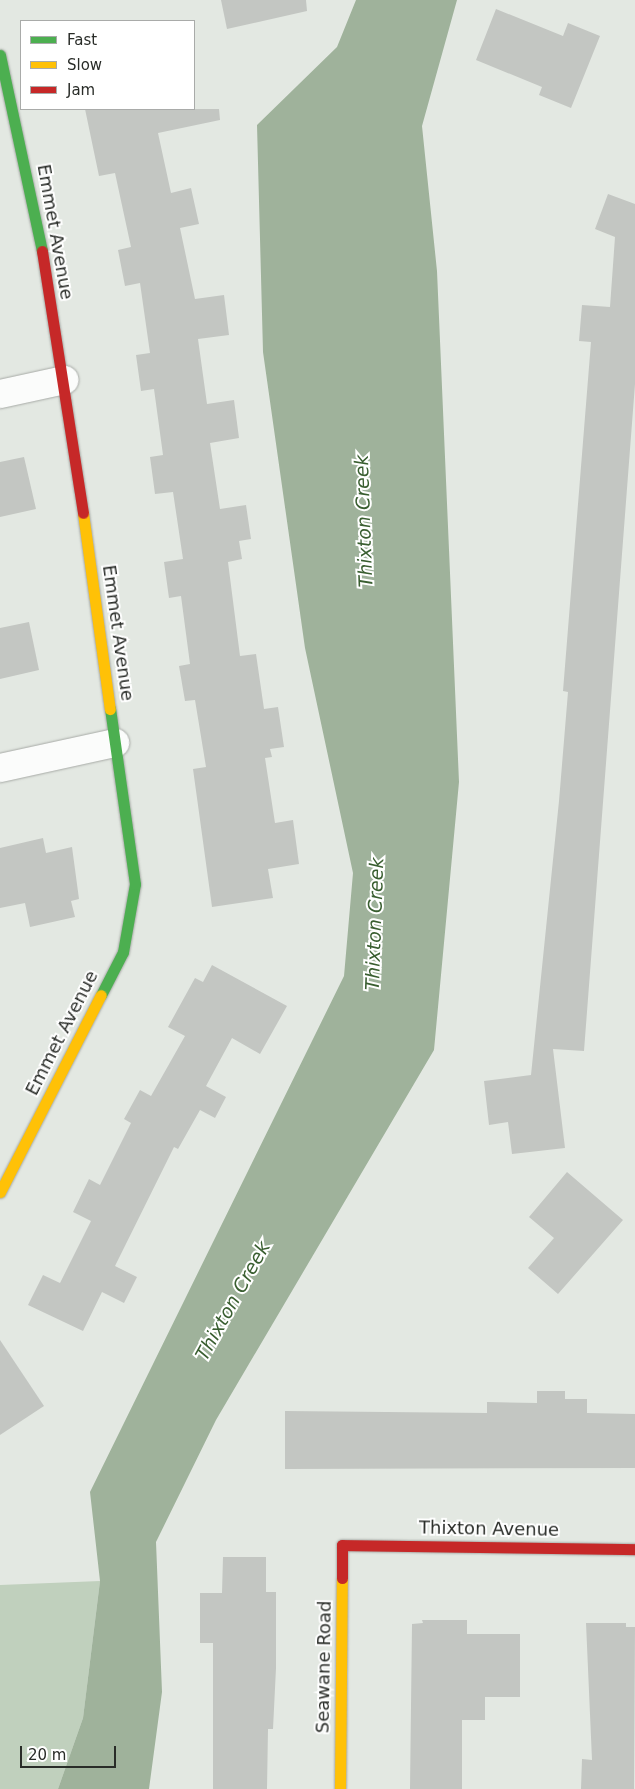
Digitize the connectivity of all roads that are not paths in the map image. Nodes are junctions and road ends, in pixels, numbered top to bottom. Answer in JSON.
{"nodes":[{"id":1,"x":0,"y":55,"type":"edge"},
{"id":2,"x":64,"y":380,"type":"junction"},
{"id":3,"x":0,"y":394,"type":"edge"},
{"id":4,"x":114,"y":743,"type":"junction"},
{"id":5,"x":0,"y":768,"type":"edge"},
{"id":6,"x":0,"y":1192,"type":"edge"},
{"id":7,"x":342,"y":1545,"type":"joint"},
{"id":8,"x":635,"y":1549,"type":"edge"},
{"id":9,"x":340,"y":1789,"type":"edge"}],
"edges":[{"from":1,"to":2,"type":"street","name":"Emmet Avenue"},
{"from":2,"to":3,"type":"street"},
{"from":2,"to":4,"type":"street","name":"Emmet Avenue"},
{"from":4,"to":5,"type":"street"},
{"from":4,"to":6,"type":"street","name":"Emmet Avenue"},
{"from":7,"to":8,"type":"street","name":"Thixton Avenue"},
{"from":7,"to":9,"type":"street","name":"Seawane Road"}]}
